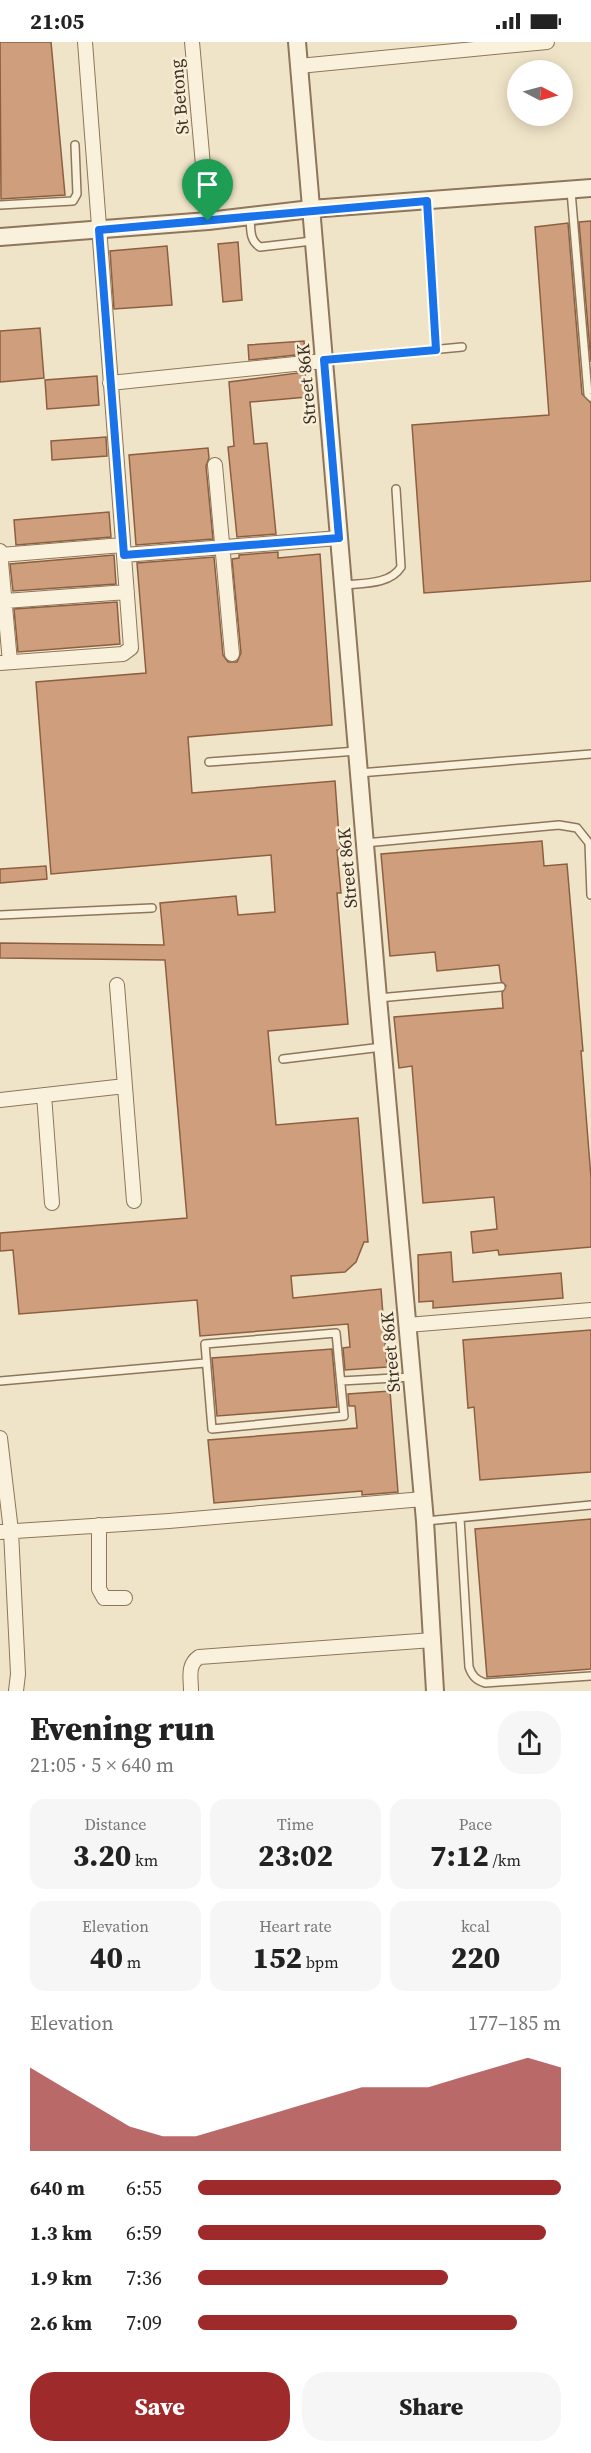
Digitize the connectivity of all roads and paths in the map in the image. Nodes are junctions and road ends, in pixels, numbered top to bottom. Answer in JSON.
{"nodes":[{"id":1,"x":85,"y":42,"type":"edge"},
{"id":2,"x":192,"y":42,"type":"edge"},
{"id":3,"x":297,"y":42,"type":"edge"},
{"id":4,"x":548,"y":42,"type":"edge"},
{"id":5,"x":299,"y":66,"type":"junction"},
{"id":6,"x":75,"y":145,"type":"dead end"},
{"id":7,"x":591,"y":188,"type":"edge"},
{"id":8,"x":571,"y":189,"type":"junction"},
{"id":9,"x":427,"y":201,"type":"junction"},
{"id":10,"x":0,"y":205,"type":"edge"},
{"id":11,"x":311,"y":209,"type":"junction"},
{"id":12,"x":250,"y":216,"type":"junction"},
{"id":13,"x":208,"y":221,"type":"junction"},
{"id":14,"x":99,"y":230,"type":"junction"},
{"id":15,"x":0,"y":237,"type":"edge"},
{"id":16,"x":314,"y":241,"type":"junction"},
{"id":17,"x":462,"y":347,"type":"dead end"},
{"id":18,"x":436,"y":350,"type":"junction"},
{"id":19,"x":324,"y":360,"type":"junction"},
{"id":20,"x":111,"y":383,"type":"junction"},
{"id":21,"x":591,"y":397,"type":"edge"},
{"id":22,"x":215,"y":465,"type":"dead end"},
{"id":23,"x":396,"y":489,"type":"dead end"},
{"id":24,"x":339,"y":538,"type":"junction"},
{"id":25,"x":223,"y":547,"type":"junction"},
{"id":26,"x":124,"y":550,"type":"junction"},
{"id":27,"x":0,"y":553,"type":"edge"},
{"id":28,"x":343,"y":585,"type":"junction"},
{"id":29,"x":127,"y":592,"type":"junction"},
{"id":30,"x":5,"y":601,"type":"junction"},
{"id":31,"x":232,"y":654,"type":"dead end"},
{"id":32,"x":5,"y":662,"type":"edge"},
{"id":33,"x":357,"y":751,"type":"junction"},
{"id":34,"x":591,"y":754,"type":"edge"},
{"id":35,"x":208,"y":762,"type":"dead end"},
{"id":36,"x":359,"y":773,"type":"junction"},
{"id":37,"x":364,"y":843,"type":"junction"},
{"id":38,"x":591,"y":895,"type":"edge"},
{"id":39,"x":152,"y":908,"type":"dead end"},
{"id":40,"x":0,"y":915,"type":"edge"},
{"id":41,"x":117,"y":985,"type":"dead end"},
{"id":42,"x":501,"y":987,"type":"dead end"},
{"id":43,"x":378,"y":998,"type":"junction"},
{"id":44,"x":382,"y":1047,"type":"junction"},
{"id":45,"x":283,"y":1059,"type":"dead end"},
{"id":46,"x":125,"y":1086,"type":"junction"},
{"id":47,"x":44,"y":1095,"type":"junction"},
{"id":48,"x":0,"y":1100,"type":"edge"},
{"id":49,"x":134,"y":1201,"type":"dead end"},
{"id":50,"x":52,"y":1203,"type":"dead end"},
{"id":51,"x":591,"y":1310,"type":"edge"},
{"id":52,"x":407,"y":1324,"type":"junction"},
{"id":53,"x":205,"y":1363,"type":"junction"},
{"id":54,"x":412,"y":1377,"type":"junction"},
{"id":55,"x":341,"y":1381,"type":"junction"},
{"id":56,"x":0,"y":1382,"type":"edge"},
{"id":57,"x":0,"y":1438,"type":"edge"},
{"id":58,"x":423,"y":1499,"type":"junction"},
{"id":59,"x":591,"y":1505,"type":"edge"},
{"id":60,"x":460,"y":1518,"type":"junction"},
{"id":61,"x":424,"y":1521,"type":"junction"},
{"id":62,"x":99,"y":1525,"type":"junction"},
{"id":63,"x":5,"y":1531,"type":"edge"},
{"id":64,"x":125,"y":1598,"type":"dead end"},
{"id":65,"x":433,"y":1640,"type":"junction"},
{"id":66,"x":591,"y":1676,"type":"edge"},
{"id":67,"x":16,"y":1691,"type":"edge"},
{"id":68,"x":191,"y":1691,"type":"edge"},
{"id":69,"x":435,"y":1691,"type":"edge"}],
"edges":[{"from":1,"to":14,"type":"street"},
{"from":2,"to":13,"type":"street","name":"St Betong"},
{"from":3,"to":5,"type":"street","name":"Street 86K"},
{"from":4,"to":5,"type":"street"},
{"from":5,"to":11,"type":"street","name":"Street 86K"},
{"from":6,"to":10,"type":"lane"},
{"from":7,"to":8,"type":"street"},
{"from":8,"to":9,"type":"street"},
{"from":8,"to":21,"type":"lane"},
{"from":9,"to":11,"type":"street"},
{"from":9,"to":18,"type":"lane"},
{"from":11,"to":12,"type":"street"},
{"from":11,"to":16,"type":"street","name":"Street 86K"},
{"from":12,"to":13,"type":"street"},
{"from":12,"to":16,"type":"lane"},
{"from":13,"to":14,"type":"street"},
{"from":14,"to":15,"type":"street"},
{"from":14,"to":20,"type":"street"},
{"from":16,"to":19,"type":"street","name":"Street 86K"},
{"from":17,"to":18,"type":"lane"},
{"from":18,"to":19,"type":"lane"},
{"from":19,"to":20,"type":"street"},
{"from":19,"to":24,"type":"street","name":"Street 86K"},
{"from":20,"to":26,"type":"street"},
{"from":22,"to":25,"type":"street"},
{"from":23,"to":28,"type":"lane"},
{"from":24,"to":25,"type":"street"},
{"from":24,"to":28,"type":"street","name":"Street 86K"},
{"from":25,"to":26,"type":"street"},
{"from":25,"to":31,"type":"street"},
{"from":26,"to":27,"type":"street"},
{"from":26,"to":29,"type":"street"},
{"from":27,"to":30,"type":"street"},
{"from":28,"to":33,"type":"street","name":"Street 86K"},
{"from":29,"to":30,"type":"street"},
{"from":29,"to":32,"type":"street"},
{"from":30,"to":32,"type":"street"},
{"from":33,"to":35,"type":"lane"},
{"from":33,"to":36,"type":"street","name":"Street 86K"},
{"from":34,"to":36,"type":"lane"},
{"from":36,"to":37,"type":"street","name":"Street 86K"},
{"from":37,"to":38,"type":"lane"},
{"from":37,"to":43,"type":"street","name":"Street 86K"},
{"from":39,"to":40,"type":"lane"},
{"from":41,"to":46,"type":"street"},
{"from":42,"to":43,"type":"lane"},
{"from":43,"to":44,"type":"street","name":"Street 86K"},
{"from":44,"to":45,"type":"lane"},
{"from":44,"to":52,"type":"street","name":"Street 86K"},
{"from":46,"to":47,"type":"street"},
{"from":46,"to":49,"type":"street"},
{"from":47,"to":48,"type":"street"},
{"from":47,"to":50,"type":"street"},
{"from":51,"to":52,"type":"street"},
{"from":52,"to":54,"type":"street","name":"Street 86K"},
{"from":53,"to":55,"type":"lane"},
{"from":53,"to":55,"type":"lane"},
{"from":53,"to":56,"type":"lane"},
{"from":54,"to":55,"type":"lane"},
{"from":54,"to":58,"type":"street","name":"Street 86K"},
{"from":57,"to":63,"type":"street"},
{"from":58,"to":61,"type":"street","name":"Street 86K"},
{"from":58,"to":62,"type":"street"},
{"from":59,"to":60,"type":"lane"},
{"from":60,"to":61,"type":"lane"},
{"from":60,"to":66,"type":"lane"},
{"from":61,"to":65,"type":"street","name":"Street 86K"},
{"from":62,"to":63,"type":"street"},
{"from":62,"to":64,"type":"street"},
{"from":63,"to":67,"type":"street"},
{"from":65,"to":68,"type":"street"},
{"from":65,"to":69,"type":"street","name":"Street 86K"}]}
